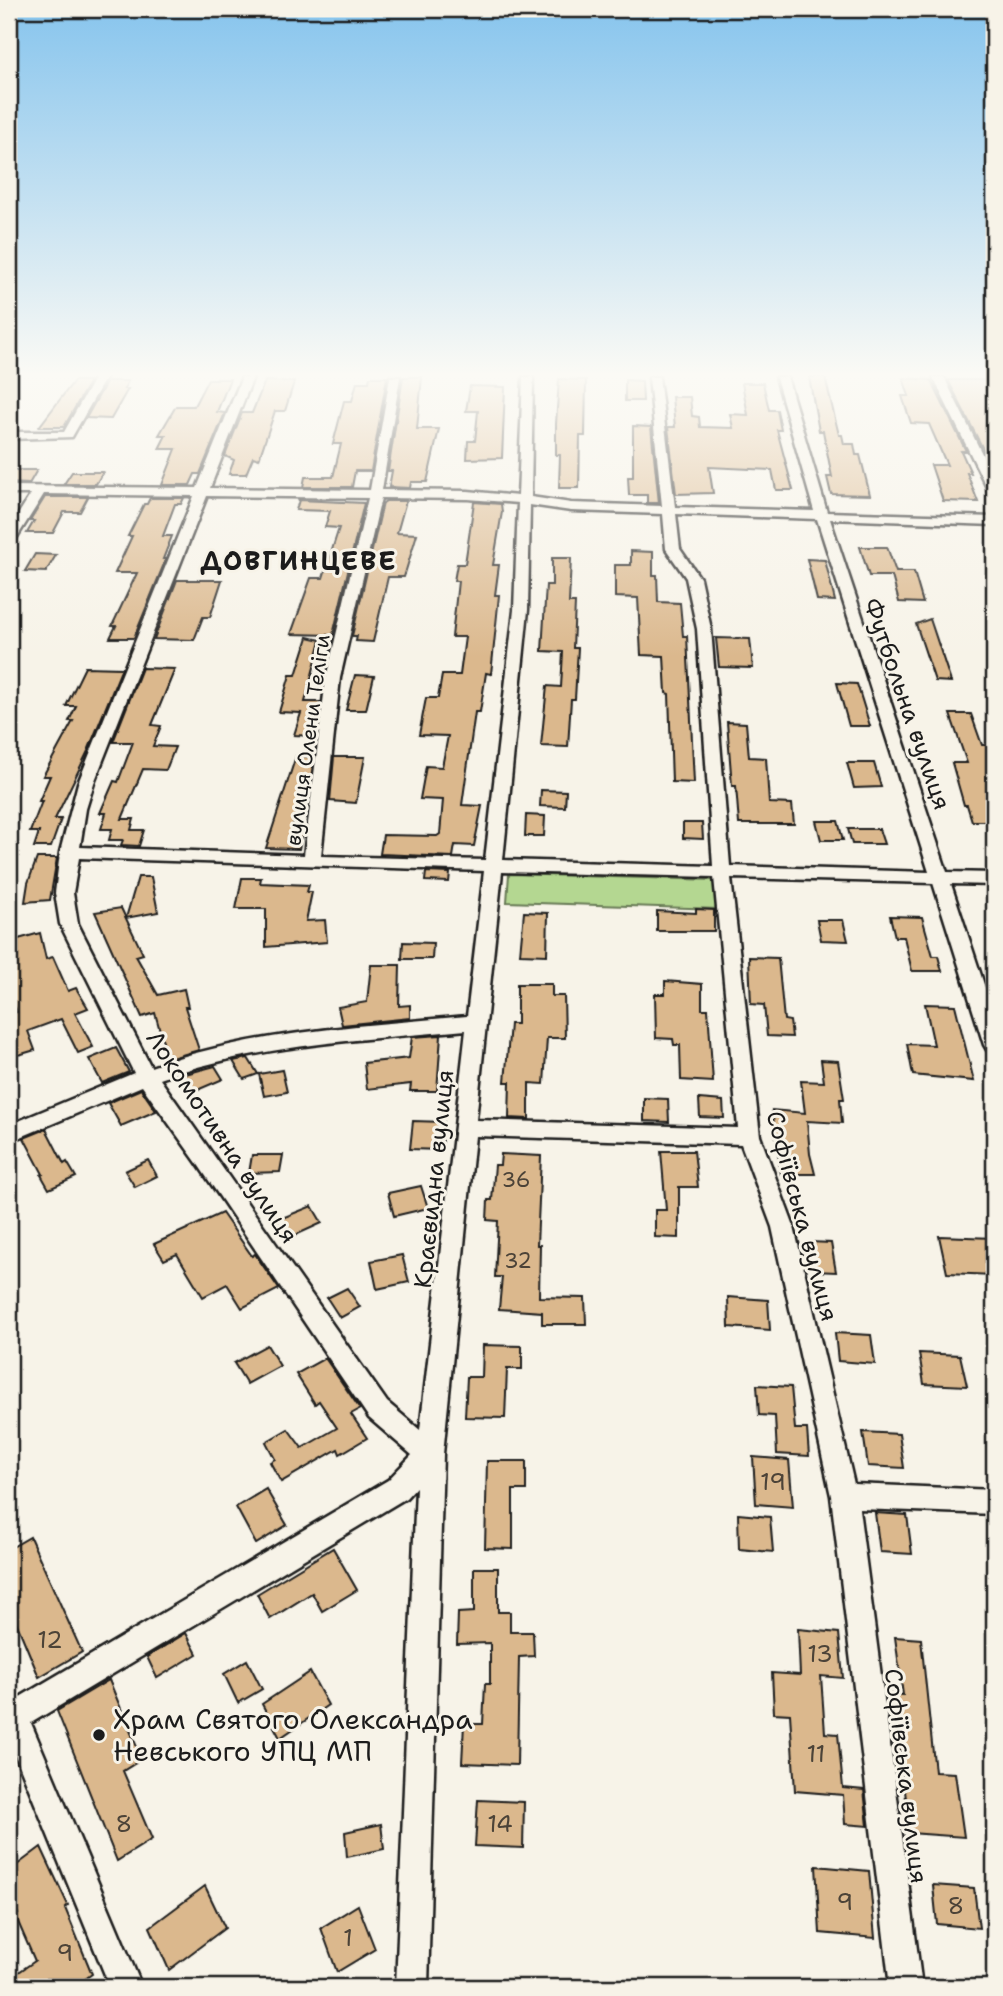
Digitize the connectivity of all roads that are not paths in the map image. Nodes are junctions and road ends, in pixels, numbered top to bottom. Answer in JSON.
{"nodes":[{"id":1,"x":211,"y":470,"type":"edge"},
{"id":2,"x":379,"y":470,"type":"edge"},
{"id":3,"x":525,"y":470,"type":"edge"},
{"id":4,"x":664,"y":470,"type":"edge"},
{"id":5,"x":807,"y":470,"type":"edge"},
{"id":6,"x":984,"y":470,"type":"edge"},
{"id":7,"x":9,"y":490,"type":"edge"},
{"id":8,"x":40,"y":490,"type":"junction"},
{"id":9,"x":994,"y":490,"type":"edge"},
{"id":10,"x":202,"y":492,"type":"junction"},
{"id":11,"x":375,"y":495,"type":"junction"},
{"id":12,"x":524,"y":499,"type":"junction"},
{"id":13,"x":669,"y":510,"type":"junction"},
{"id":14,"x":820,"y":516,"type":"junction"},
{"id":15,"x":994,"y":521,"type":"edge"},
{"id":16,"x":9,"y":539,"type":"edge"},
{"id":17,"x":69,"y":852,"type":"junction"},
{"id":18,"x":312,"y":861,"type":"junction"},
{"id":19,"x":495,"y":865,"type":"junction"},
{"id":20,"x":724,"y":873,"type":"junction"},
{"id":21,"x":942,"y":877,"type":"junction"},
{"id":22,"x":994,"y":879,"type":"edge"},
{"id":23,"x":478,"y":1022,"type":"junction"},
{"id":24,"x":994,"y":1045,"type":"edge"},
{"id":25,"x":146,"y":1076,"type":"junction"},
{"id":26,"x":465,"y":1128,"type":"junction"},
{"id":27,"x":9,"y":1134,"type":"edge"},
{"id":28,"x":749,"y":1136,"type":"junction"},
{"id":29,"x":430,"y":1454,"type":"junction"},
{"id":30,"x":844,"y":1496,"type":"junction"},
{"id":31,"x":994,"y":1502,"type":"edge"},
{"id":32,"x":10,"y":1714,"type":"edge"},
{"id":33,"x":126,"y":1987,"type":"edge"},
{"id":34,"x":411,"y":1987,"type":"edge"},
{"id":35,"x":906,"y":1987,"type":"edge"}],
"edges":[{"from":1,"to":10,"type":"street","name":"Локомотивна вулиця"},
{"from":2,"to":11,"type":"street","name":"вулиця Олени Теліги"},
{"from":3,"to":12,"type":"street","name":"Краєвидна вулиця"},
{"from":4,"to":13,"type":"street","name":"Софіївська вулиця"},
{"from":5,"to":14,"type":"street","name":"Футбольна вулиця"},
{"from":6,"to":9,"type":"street"},
{"from":7,"to":8,"type":"street"},
{"from":8,"to":10,"type":"street"},
{"from":8,"to":16,"type":"street"},
{"from":10,"to":11,"type":"street"},
{"from":10,"to":17,"type":"street","name":"Локомотивна вулиця"},
{"from":11,"to":12,"type":"street"},
{"from":11,"to":18,"type":"street","name":"вулиця Олени Теліги"},
{"from":12,"to":13,"type":"street"},
{"from":12,"to":19,"type":"street","name":"Краєвидна вулиця"},
{"from":13,"to":14,"type":"street"},
{"from":13,"to":20,"type":"street","name":"Софіївська вулиця"},
{"from":14,"to":15,"type":"street"},
{"from":14,"to":21,"type":"street","name":"Футбольна вулиця"},
{"from":17,"to":18,"type":"street"},
{"from":17,"to":25,"type":"street","name":"Локомотивна вулиця"},
{"from":18,"to":19,"type":"street"},
{"from":19,"to":20,"type":"street"},
{"from":19,"to":23,"type":"street","name":"Краєвидна вулиця"},
{"from":20,"to":21,"type":"street"},
{"from":20,"to":28,"type":"street","name":"Софіївська вулиця"},
{"from":21,"to":22,"type":"street"},
{"from":21,"to":24,"type":"street","name":"Футбольна вулиця"},
{"from":23,"to":25,"type":"street"},
{"from":23,"to":26,"type":"street","name":"Краєвидна вулиця"},
{"from":25,"to":27,"type":"street"},
{"from":25,"to":29,"type":"street","name":"Локомотивна вулиця"},
{"from":26,"to":28,"type":"street"},
{"from":26,"to":29,"type":"street","name":"Краєвидна вулиця"},
{"from":28,"to":30,"type":"street","name":"Софіївська вулиця"},
{"from":29,"to":32,"type":"street"},
{"from":29,"to":34,"type":"street","name":"Краєвидна вулиця"},
{"from":30,"to":31,"type":"street"},
{"from":30,"to":35,"type":"street","name":"Софіївська вулиця"},
{"from":32,"to":33,"type":"street"}]}
